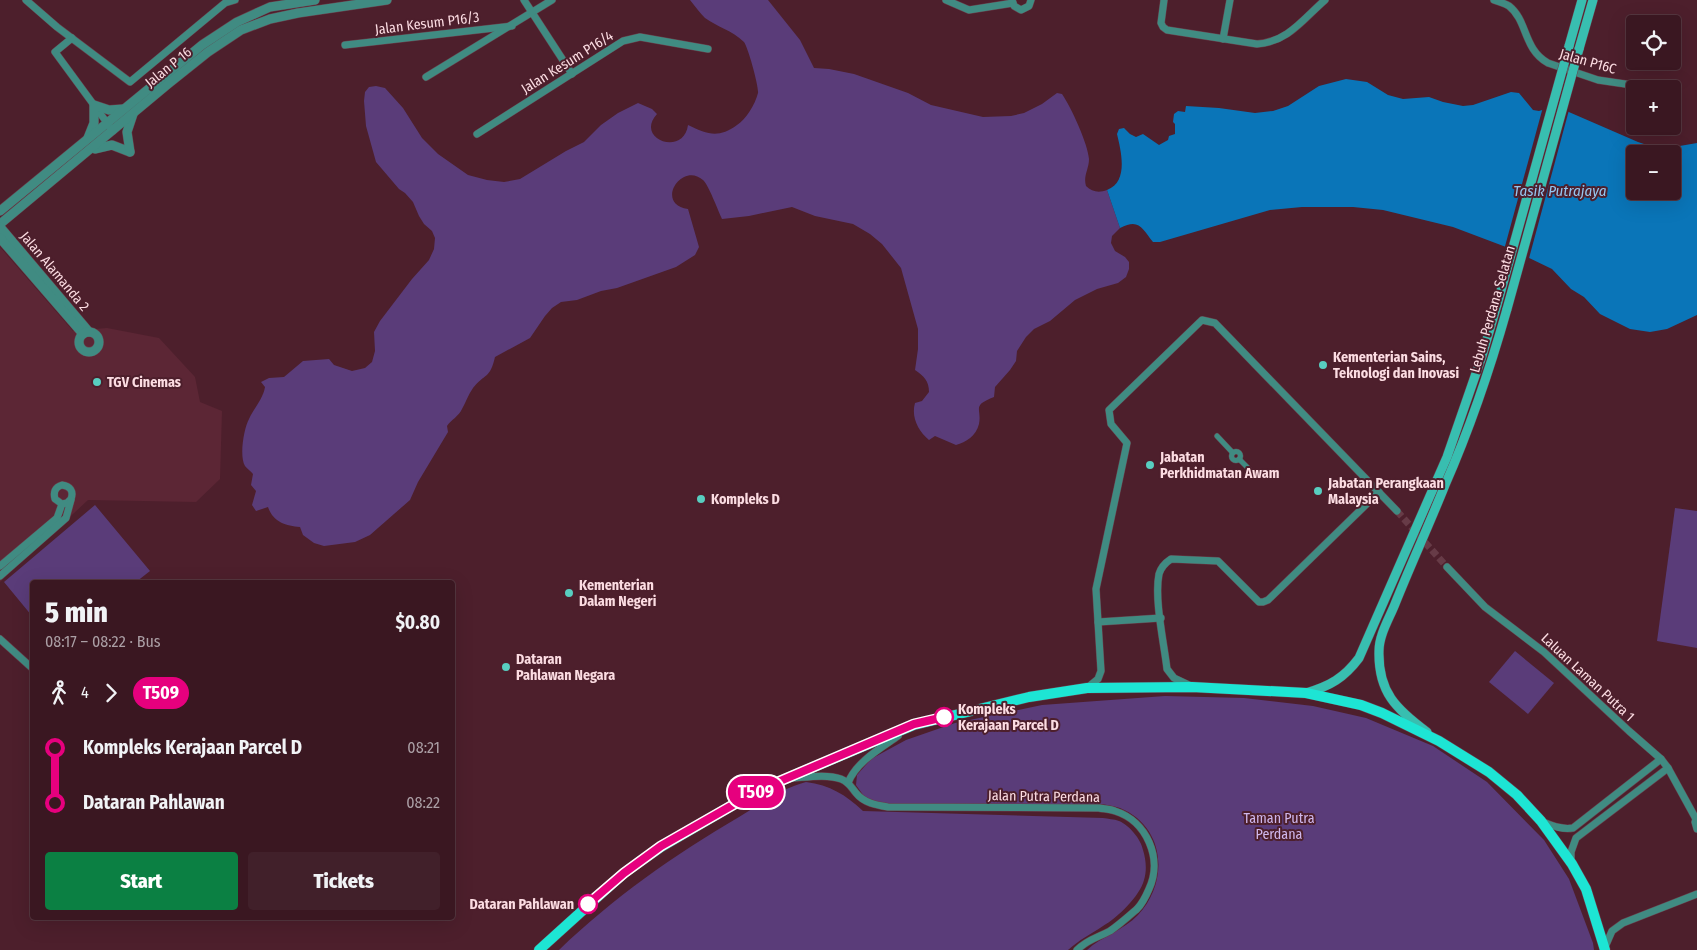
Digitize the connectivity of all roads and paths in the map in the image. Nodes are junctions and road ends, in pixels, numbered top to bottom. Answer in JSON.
{"nodes":[{"id":1,"x":26,"y":0,"type":"edge"},
{"id":2,"x":235,"y":0,"type":"edge"},
{"id":3,"x":282,"y":0,"type":"edge"},
{"id":4,"x":315,"y":0,"type":"edge"},
{"id":5,"x":387,"y":0,"type":"edge"},
{"id":6,"x":524,"y":0,"type":"edge"},
{"id":7,"x":552,"y":0,"type":"edge"},
{"id":8,"x":946,"y":0,"type":"edge"},
{"id":9,"x":1031,"y":0,"type":"edge"},
{"id":10,"x":1164,"y":0,"type":"edge"},
{"id":11,"x":1230,"y":0,"type":"edge"},
{"id":12,"x":1325,"y":0,"type":"edge"},
{"id":13,"x":1494,"y":0,"type":"edge"},
{"id":14,"x":1582,"y":0,"type":"edge"},
{"id":15,"x":1593,"y":0,"type":"edge"},
{"id":16,"x":296,"y":1,"type":"edge"},
{"id":17,"x":1012,"y":2,"type":"edge"},
{"id":18,"x":274,"y":6,"type":"junction"},
{"id":19,"x":300,"y":13,"type":"junction"},
{"id":20,"x":532,"y":13,"type":"junction"},
{"id":21,"x":512,"y":26,"type":"junction"},
{"id":22,"x":72,"y":38,"type":"junction"},
{"id":23,"x":1223,"y":39,"type":"junction"},
{"id":24,"x":345,"y":46,"type":"dead end"},
{"id":25,"x":708,"y":49,"type":"dead end"},
{"id":26,"x":572,"y":74,"type":"junction"},
{"id":27,"x":426,"y":77,"type":"dead end"},
{"id":28,"x":1626,"y":84,"type":"edge"},
{"id":29,"x":94,"y":105,"type":"junction"},
{"id":30,"x":124,"y":108,"type":"junction"},
{"id":31,"x":133,"y":114,"type":"junction"},
{"id":32,"x":107,"y":122,"type":"junction"},
{"id":33,"x":113,"y":131,"type":"junction"},
{"id":34,"x":477,"y":134,"type":"dead end"},
{"id":35,"x":86,"y":140,"type":"junction"},
{"id":36,"x":89,"y":151,"type":"junction"},
{"id":37,"x":1,"y":210,"type":"edge"},
{"id":38,"x":11,"y":215,"type":"junction"},
{"id":39,"x":0,"y":226,"type":"edge"},
{"id":40,"x":4,"y":237,"type":"edge"},
{"id":41,"x":86,"y":333,"type":"dead end"},
{"id":42,"x":1217,"y":436,"type":"dead end"},
{"id":43,"x":1256,"y":476,"type":"dead end"},
{"id":44,"x":1379,"y":492,"type":"junction"},
{"id":45,"x":71,"y":499,"type":"junction"},
{"id":46,"x":62,"y":504,"type":"junction"},
{"id":47,"x":1397,"y":511,"type":"tunnel mouth"},
{"id":48,"x":0,"y":566,"type":"edge"},
{"id":49,"x":1447,"y":568,"type":"tunnel mouth"},
{"id":50,"x":0,"y":576,"type":"edge"},
{"id":51,"x":1161,"y":618,"type":"junction"},
{"id":52,"x":1098,"y":622,"type":"junction"},
{"id":53,"x":0,"y":639,"type":"edge"},
{"id":54,"x":30,"y":666,"type":"edge"},
{"id":55,"x":1192,"y":686,"type":"junction"},
{"id":56,"x":1087,"y":688,"type":"junction"},
{"id":57,"x":1306,"y":693,"type":"junction"},
{"id":58,"x":914,"y":724,"type":"junction"},
{"id":59,"x":1439,"y":740,"type":"junction"},
{"id":60,"x":1661,"y":759,"type":"junction"},
{"id":61,"x":1668,"y":768,"type":"junction"},
{"id":62,"x":786,"y":779,"type":"junction"},
{"id":63,"x":848,"y":783,"type":"junction"},
{"id":64,"x":1696,"y":818,"type":"edge"},
{"id":65,"x":1541,"y":821,"type":"junction"},
{"id":66,"x":1697,"y":829,"type":"edge"},
{"id":67,"x":1572,"y":864,"type":"junction"},
{"id":68,"x":1697,"y":894,"type":"edge"},
{"id":69,"x":1605,"y":948,"type":"edge"},
{"id":70,"x":539,"y":950,"type":"edge"},
{"id":71,"x":1076,"y":950,"type":"edge"}],
"edges":[{"from":1,"to":22,"type":"street"},
{"from":2,"to":22,"type":"street"},
{"from":3,"to":18,"type":"street"},
{"from":4,"to":16,"type":"street","name":"Jalan P 16"},
{"from":5,"to":19,"type":"street","name":"Jalan P 16"},
{"from":6,"to":20,"type":"street"},
{"from":7,"to":20,"type":"street","name":"Jalan Kesum P16/3"},
{"from":8,"to":17,"type":"street"},
{"from":9,"to":17,"type":"street"},
{"from":10,"to":23,"type":"street"},
{"from":11,"to":23,"type":"street"},
{"from":12,"to":23,"type":"street"},
{"from":13,"to":28,"type":"street","name":"Jalan P16C"},
{"from":14,"to":57,"type":"main road","name":"Lebuh Perdana Selatan","bridge":true},
{"from":15,"to":59,"type":"main road","name":"Lebuh Perdana Selatan","bridge":true},
{"from":16,"to":18,"type":"street","name":"Jalan P 16"},
{"from":16,"to":19,"type":"street"},
{"from":18,"to":30,"type":"street","name":"Jalan P 16"},
{"from":19,"to":31,"type":"street","name":"Jalan P 16"},
{"from":20,"to":21,"type":"street","name":"Jalan Kesum P16/3"},
{"from":20,"to":26,"type":"street"},
{"from":21,"to":24,"type":"street","name":"Jalan Kesum P16/3"},
{"from":21,"to":27,"type":"street","name":"Jalan Kesum P16/3"},
{"from":22,"to":29,"type":"street"},
{"from":25,"to":26,"type":"street","name":"Jalan Kesum P16/4"},
{"from":26,"to":34,"type":"street","name":"Jalan Kesum P16/4"},
{"from":29,"to":30,"type":"street"},
{"from":29,"to":32,"type":"street"},
{"from":29,"to":35,"type":"street"},
{"from":30,"to":32,"type":"street","name":"Jalan P 16"},
{"from":31,"to":33,"type":"street","name":"Jalan P 16"},
{"from":31,"to":36,"type":"street"},
{"from":32,"to":33,"type":"street"},
{"from":32,"to":35,"type":"street","name":"Jalan P 16"},
{"from":33,"to":36,"type":"street","name":"Jalan P 16"},
{"from":35,"to":37,"type":"street","name":"Jalan P 16"},
{"from":36,"to":38,"type":"street","name":"Jalan P 16"},
{"from":38,"to":39,"type":"street","name":"Jalan P 16"},
{"from":38,"to":40,"type":"street"},
{"from":39,"to":40,"type":"street","name":"Jalan Alamanda 2"},
{"from":40,"to":41,"type":"street","name":"Jalan Alamanda 2"},
{"from":42,"to":43,"type":"street"},
{"from":44,"to":47,"type":"street"},
{"from":44,"to":51,"type":"street"},
{"from":44,"to":52,"type":"street"},
{"from":45,"to":46,"type":"street"},
{"from":45,"to":46,"type":"street"},
{"from":45,"to":50,"type":"street"},
{"from":46,"to":48,"type":"street"},
{"from":49,"to":60,"type":"street","name":"Laluan Laman Putra 1"},
{"from":51,"to":52,"type":"street"},
{"from":51,"to":55,"type":"street"},
{"from":52,"to":56,"type":"street"},
{"from":53,"to":54,"type":"street"},
{"from":55,"to":56,"type":"main road"},
{"from":55,"to":57,"type":"main road"},
{"from":56,"to":58,"type":"main road"},
{"from":57,"to":59,"type":"main road"},
{"from":58,"to":62,"type":"main road"},
{"from":58,"to":63,"type":"street"},
{"from":59,"to":65,"type":"main road"},
{"from":60,"to":61,"type":"street","name":"Laluan Laman Putra 1"},
{"from":60,"to":65,"type":"street"},
{"from":61,"to":64,"type":"street","name":"Laluan Laman Putra 1"},
{"from":61,"to":67,"type":"street"},
{"from":62,"to":63,"type":"street"},
{"from":62,"to":70,"type":"main road"},
{"from":63,"to":71,"type":"street","name":"Jalan Putra Perdana"},
{"from":64,"to":66,"type":"street"},
{"from":65,"to":67,"type":"main road"},
{"from":67,"to":69,"type":"main road"},
{"from":68,"to":69,"type":"street"}]}
